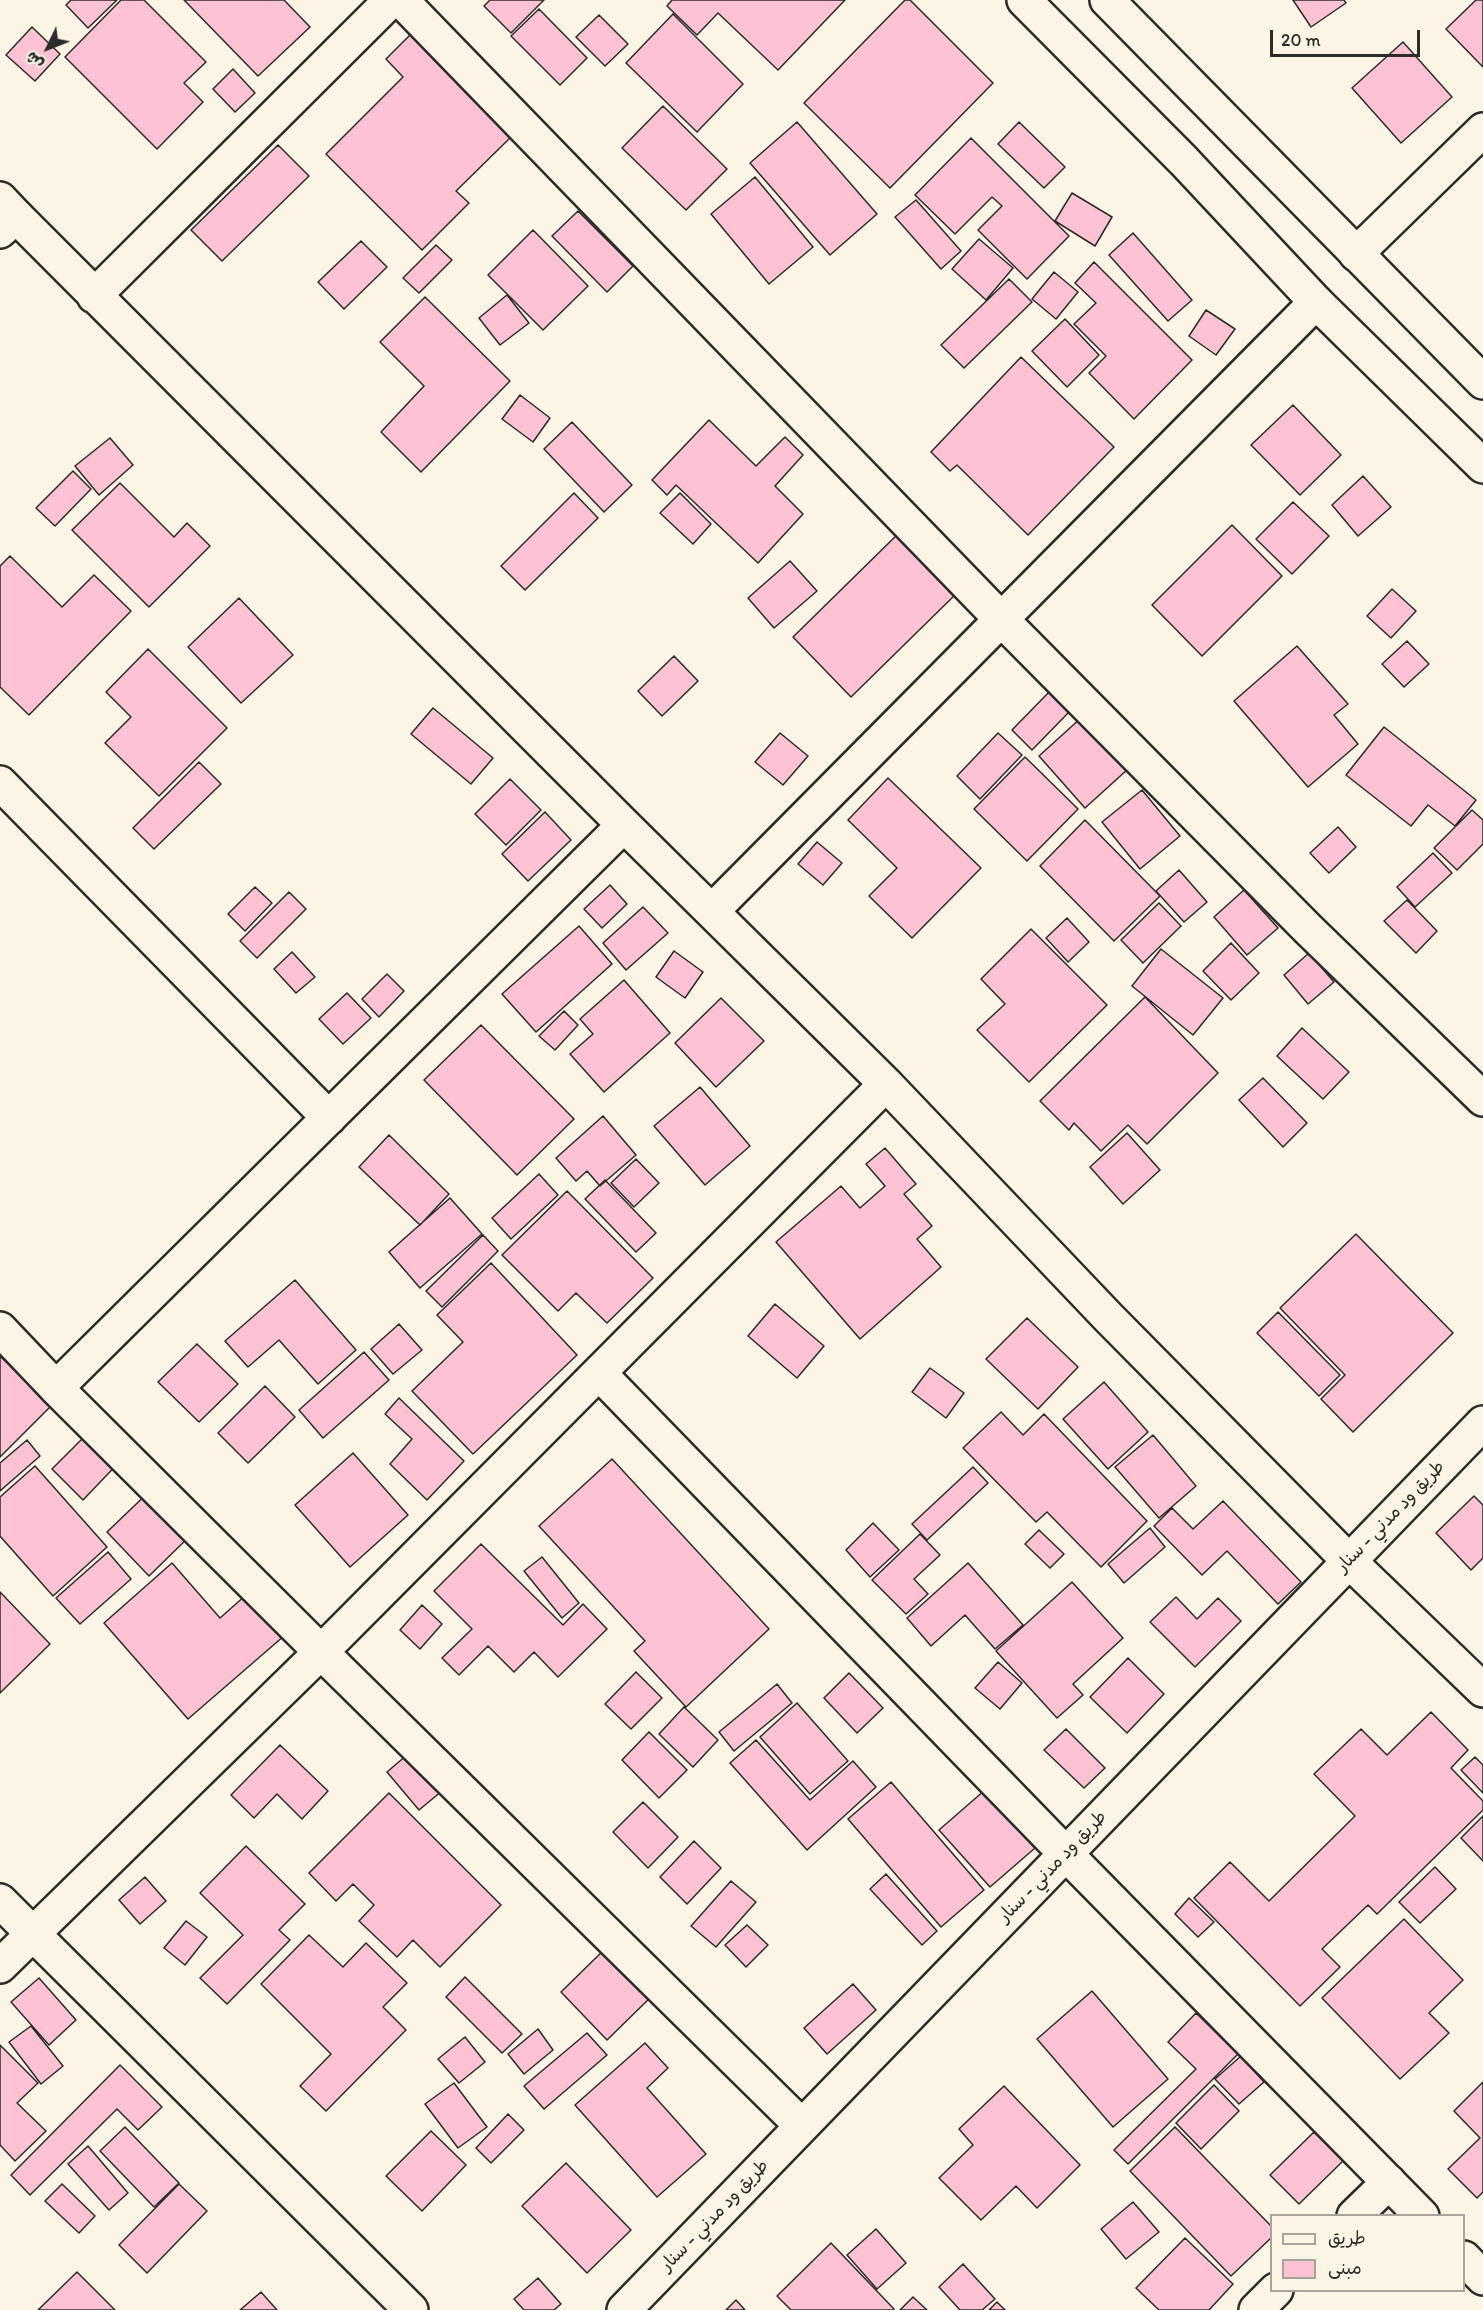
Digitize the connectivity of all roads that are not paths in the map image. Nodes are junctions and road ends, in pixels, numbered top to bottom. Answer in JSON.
{"nodes":[{"id":1,"x":391,"y":0,"type":"edge"},
{"id":2,"x":401,"y":0,"type":"edge"},
{"id":3,"x":1024,"y":0,"type":"edge"},
{"id":4,"x":1107,"y":0,"type":"edge"},
{"id":5,"x":1483,"y":130,"type":"edge"},
{"id":6,"x":5,"y":216,"type":"edge"},
{"id":7,"x":1356,"y":254,"type":"junction"},
{"id":8,"x":94,"y":296,"type":"junction"},
{"id":9,"x":1316,"y":302,"type":"junction"},
{"id":10,"x":1483,"y":382,"type":"edge"},
{"id":11,"x":1483,"y":466,"type":"edge"},
{"id":12,"x":1000,"y":618,"type":"junction"},
{"id":13,"x":0,"y":784,"type":"edge"},
{"id":14,"x":624,"y":825,"type":"junction"},
{"id":15,"x":712,"y":911,"type":"junction"},
{"id":16,"x":886,"y":1084,"type":"junction"},
{"id":17,"x":1483,"y":1099,"type":"edge"},
{"id":18,"x":329,"y":1118,"type":"junction"},
{"id":19,"x":0,"y":1329,"type":"edge"},
{"id":20,"x":600,"y":1374,"type":"junction"},
{"id":21,"x":56,"y":1388,"type":"junction"},
{"id":22,"x":1483,"y":1423,"type":"edge"},
{"id":23,"x":1350,"y":1561,"type":"junction"},
{"id":24,"x":321,"y":1652,"type":"junction"},
{"id":25,"x":1483,"y":1690,"type":"edge"},
{"id":26,"x":1066,"y":1854,"type":"junction"},
{"id":27,"x":0,"y":1900,"type":"edge"},
{"id":28,"x":33,"y":1934,"type":"junction"},
{"id":29,"x":0,"y":1966,"type":"edge"},
{"id":30,"x":802,"y":2126,"type":"junction"},
{"id":31,"x":1389,"y":2182,"type":"junction"},
{"id":32,"x":1356,"y":2214,"type":"edge"},
{"id":33,"x":1420,"y":2214,"type":"edge"},
{"id":34,"x":1465,"y":2259,"type":"edge"},
{"id":35,"x":1483,"y":2278,"type":"edge"},
{"id":36,"x":1274,"y":2292,"type":"edge"},
{"id":37,"x":411,"y":2310,"type":"edge"},
{"id":38,"x":624,"y":2310,"type":"edge"},
{"id":39,"x":1256,"y":2310,"type":"edge"}],
"edges":[{"from":1,"to":8,"type":"street"},
{"from":2,"to":12,"type":"street"},
{"from":3,"to":9,"type":"street"},
{"from":4,"to":7,"type":"street"},
{"from":5,"to":7,"type":"street"},
{"from":6,"to":8,"type":"street"},
{"from":7,"to":10,"type":"street"},
{"from":8,"to":14,"type":"street"},
{"from":9,"to":11,"type":"street"},
{"from":9,"to":12,"type":"street"},
{"from":12,"to":15,"type":"street"},
{"from":12,"to":17,"type":"street"},
{"from":13,"to":18,"type":"street"},
{"from":14,"to":15,"type":"street"},
{"from":14,"to":18,"type":"street"},
{"from":15,"to":16,"type":"street"},
{"from":16,"to":20,"type":"street"},
{"from":16,"to":23,"type":"street"},
{"from":18,"to":21,"type":"street"},
{"from":19,"to":21,"type":"street"},
{"from":20,"to":24,"type":"street"},
{"from":20,"to":26,"type":"street"},
{"from":21,"to":24,"type":"street"},
{"from":22,"to":23,"type":"street","name":"طريق ود مدني - سنار"},
{"from":23,"to":25,"type":"street"},
{"from":23,"to":26,"type":"street","name":"طريق ود مدني - سنار"},
{"from":24,"to":28,"type":"street"},
{"from":24,"to":30,"type":"street"},
{"from":26,"to":30,"type":"street","name":"طريق ود مدني - سنار"},
{"from":26,"to":31,"type":"street"},
{"from":27,"to":28,"type":"street"},
{"from":28,"to":29,"type":"street"},
{"from":28,"to":37,"type":"street"},
{"from":30,"to":38,"type":"street","name":"طريق ود مدني - سنار"},
{"from":31,"to":32,"type":"street"},
{"from":31,"to":33,"type":"street"},
{"from":34,"to":35,"type":"street"},
{"from":36,"to":39,"type":"street"}]}
